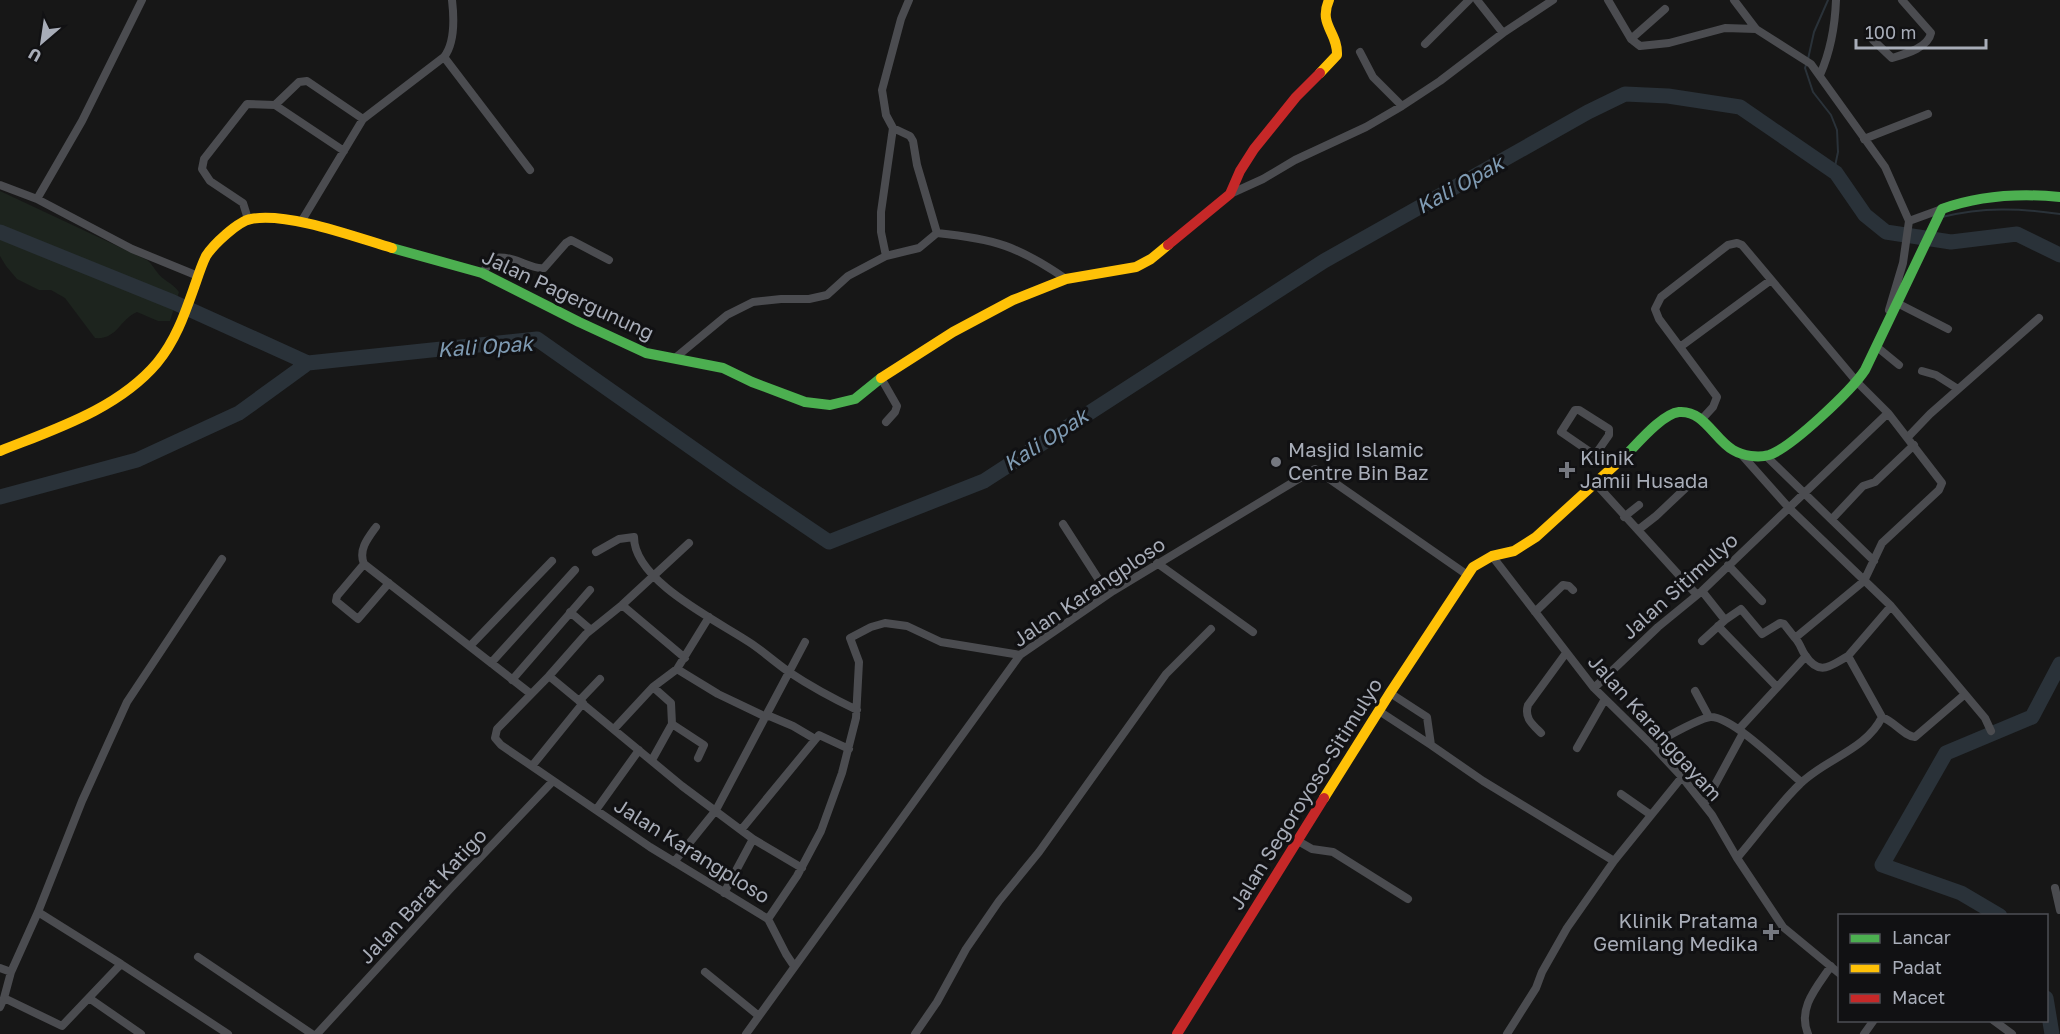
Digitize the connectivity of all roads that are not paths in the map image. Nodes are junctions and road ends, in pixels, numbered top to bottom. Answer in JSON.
{"nodes":[{"id":1,"x":142,"y":0,"type":"edge"},
{"id":2,"x":452,"y":0,"type":"edge"},
{"id":3,"x":909,"y":0,"type":"edge"},
{"id":4,"x":1329,"y":0,"type":"edge"},
{"id":5,"x":1469,"y":0,"type":"edge"},
{"id":6,"x":1477,"y":0,"type":"edge"},
{"id":7,"x":1553,"y":0,"type":"edge"},
{"id":8,"x":1619,"y":0,"type":"edge"},
{"id":9,"x":1734,"y":0,"type":"edge"},
{"id":10,"x":1836,"y":0,"type":"edge"},
{"id":11,"x":1902,"y":0,"type":"edge"},
{"id":12,"x":1610,"y":3,"type":"edge"},
{"id":13,"x":1665,"y":9,"type":"dead end"},
{"id":14,"x":1756,"y":29,"type":"junction"},
{"id":15,"x":1503,"y":33,"type":"junction"},
{"id":16,"x":1631,"y":39,"type":"junction"},
{"id":17,"x":1873,"y":40,"type":"dead end"},
{"id":18,"x":1425,"y":44,"type":"dead end"},
{"id":19,"x":1360,"y":52,"type":"dead end"},
{"id":20,"x":444,"y":57,"type":"junction"},
{"id":21,"x":1820,"y":75,"type":"junction"},
{"id":22,"x":275,"y":105,"type":"junction"},
{"id":23,"x":1402,"y":106,"type":"junction"},
{"id":24,"x":1928,"y":114,"type":"dead end"},
{"id":25,"x":363,"y":118,"type":"junction"},
{"id":26,"x":893,"y":128,"type":"junction"},
{"id":27,"x":1864,"y":139,"type":"junction"},
{"id":28,"x":344,"y":151,"type":"junction"},
{"id":29,"x":530,"y":170,"type":"dead end"},
{"id":30,"x":0,"y":185,"type":"edge"},
{"id":31,"x":1230,"y":194,"type":"junction"},
{"id":32,"x":2060,"y":196,"type":"edge"},
{"id":33,"x":37,"y":200,"type":"junction"},
{"id":34,"x":1942,"y":209,"type":"junction"},
{"id":35,"x":248,"y":219,"type":"junction"},
{"id":36,"x":301,"y":222,"type":"junction"},
{"id":37,"x":1909,"y":225,"type":"junction"},
{"id":38,"x":937,"y":233,"type":"junction"},
{"id":39,"x":886,"y":256,"type":"junction"},
{"id":40,"x":609,"y":260,"type":"dead end"},
{"id":41,"x":1908,"y":264,"type":"junction"},
{"id":42,"x":482,"y":273,"type":"junction"},
{"id":43,"x":198,"y":276,"type":"junction"},
{"id":44,"x":1066,"y":279,"type":"junction"},
{"id":45,"x":1771,"y":280,"type":"junction"},
{"id":46,"x":1897,"y":303,"type":"junction"},
{"id":47,"x":2039,"y":318,"type":"dead end"},
{"id":48,"x":1948,"y":329,"type":"dead end"},
{"id":49,"x":1882,"y":335,"type":"junction"},
{"id":50,"x":1680,"y":347,"type":"junction"},
{"id":51,"x":1877,"y":347,"type":"junction"},
{"id":52,"x":675,"y":358,"type":"junction"},
{"id":53,"x":1899,"y":365,"type":"dead end"},
{"id":54,"x":1922,"y":371,"type":"dead end"},
{"id":55,"x":881,"y":378,"type":"junction"},
{"id":56,"x":1857,"y":382,"type":"junction"},
{"id":57,"x":1958,"y":389,"type":"junction"},
{"id":58,"x":1888,"y":413,"type":"junction"},
{"id":59,"x":1702,"y":419,"type":"junction"},
{"id":60,"x":886,"y":422,"type":"dead end"},
{"id":61,"x":1908,"y":437,"type":"junction"},
{"id":62,"x":1914,"y":445,"type":"junction"},
{"id":63,"x":0,"y":450,"type":"edge"},
{"id":64,"x":1741,"y":454,"type":"junction"},
{"id":65,"x":1765,"y":455,"type":"junction"},
{"id":66,"x":1595,"y":456,"type":"junction"},
{"id":67,"x":1612,"y":467,"type":"junction"},
{"id":68,"x":1692,"y":482,"type":"dead end"},
{"id":69,"x":1596,"y":484,"type":"junction"},
{"id":70,"x":1804,"y":493,"type":"junction"},
{"id":71,"x":1639,"y":505,"type":"dead end"},
{"id":72,"x":1789,"y":508,"type":"junction"},
{"id":73,"x":1624,"y":517,"type":"junction"},
{"id":74,"x":1832,"y":519,"type":"junction"},
{"id":75,"x":1063,"y":524,"type":"dead end"},
{"id":76,"x":376,"y":527,"type":"dead end"},
{"id":77,"x":1638,"y":530,"type":"junction"},
{"id":78,"x":689,"y":543,"type":"dead end"},
{"id":79,"x":596,"y":552,"type":"dead end"},
{"id":80,"x":1492,"y":556,"type":"junction"},
{"id":81,"x":222,"y":559,"type":"dead end"},
{"id":82,"x":552,"y":561,"type":"dead end"},
{"id":83,"x":1874,"y":561,"type":"junction"},
{"id":84,"x":1157,"y":563,"type":"junction"},
{"id":85,"x":364,"y":564,"type":"junction"},
{"id":86,"x":1728,"y":565,"type":"junction"},
{"id":87,"x":575,"y":570,"type":"dead end"},
{"id":88,"x":1466,"y":574,"type":"junction"},
{"id":89,"x":655,"y":576,"type":"junction"},
{"id":90,"x":1867,"y":576,"type":"junction"},
{"id":91,"x":389,"y":583,"type":"junction"},
{"id":92,"x":590,"y":590,"type":"dead end"},
{"id":93,"x":1572,"y":591,"type":"dead end"},
{"id":94,"x":1700,"y":593,"type":"junction"},
{"id":95,"x":1108,"y":594,"type":"junction"},
{"id":96,"x":1762,"y":601,"type":"dead end"},
{"id":97,"x":622,"y":605,"type":"junction"},
{"id":98,"x":1891,"y":606,"type":"junction"},
{"id":99,"x":570,"y":612,"type":"junction"},
{"id":100,"x":1535,"y":612,"type":"junction"},
{"id":101,"x":709,"y":617,"type":"junction"},
{"id":102,"x":1725,"y":620,"type":"junction"},
{"id":103,"x":1718,"y":626,"type":"junction"},
{"id":104,"x":1210,"y":629,"type":"dead end"},
{"id":105,"x":591,"y":630,"type":"junction"},
{"id":106,"x":1253,"y":632,"type":"dead end"},
{"id":107,"x":1795,"y":638,"type":"junction"},
{"id":108,"x":1702,"y":640,"type":"dead end"},
{"id":109,"x":806,"y":642,"type":"dead end"},
{"id":110,"x":470,"y":646,"type":"junction"},
{"id":111,"x":1566,"y":652,"type":"junction"},
{"id":112,"x":1020,"y":655,"type":"junction"},
{"id":113,"x":1806,"y":656,"type":"junction"},
{"id":114,"x":1848,"y":656,"type":"junction"},
{"id":115,"x":685,"y":658,"type":"junction"},
{"id":116,"x":491,"y":663,"type":"junction"},
{"id":117,"x":677,"y":669,"type":"junction"},
{"id":118,"x":788,"y":672,"type":"junction"},
{"id":119,"x":549,"y":676,"type":"junction"},
{"id":120,"x":600,"y":679,"type":"dead end"},
{"id":121,"x":512,"y":680,"type":"junction"},
{"id":122,"x":653,"y":687,"type":"junction"},
{"id":123,"x":1777,"y":687,"type":"junction"},
{"id":124,"x":1594,"y":688,"type":"junction"},
{"id":125,"x":1695,"y":691,"type":"dead end"},
{"id":126,"x":1390,"y":693,"type":"junction"},
{"id":127,"x":531,"y":694,"type":"junction"},
{"id":128,"x":1964,"y":694,"type":"junction"},
{"id":129,"x":1605,"y":699,"type":"junction"},
{"id":130,"x":581,"y":702,"type":"junction"},
{"id":131,"x":856,"y":710,"type":"junction"},
{"id":132,"x":1378,"y":711,"type":"junction"},
{"id":133,"x":766,"y":716,"type":"junction"},
{"id":134,"x":1709,"y":717,"type":"junction"},
{"id":135,"x":1882,"y":717,"type":"junction"},
{"id":136,"x":672,"y":724,"type":"junction"},
{"id":137,"x":614,"y":729,"type":"junction"},
{"id":138,"x":1741,"y":731,"type":"junction"},
{"id":139,"x":1991,"y":731,"type":"dead end"},
{"id":140,"x":1541,"y":733,"type":"dead end"},
{"id":141,"x":815,"y":740,"type":"junction"},
{"id":142,"x":1431,"y":745,"type":"junction"},
{"id":143,"x":1652,"y":745,"type":"junction"},
{"id":144,"x":1577,"y":748,"type":"dead end"},
{"id":145,"x":849,"y":749,"type":"junction"},
{"id":146,"x":639,"y":750,"type":"junction"},
{"id":147,"x":698,"y":758,"type":"dead end"},
{"id":148,"x":652,"y":759,"type":"junction"},
{"id":149,"x":532,"y":766,"type":"junction"},
{"id":150,"x":1682,"y":777,"type":"junction"},
{"id":151,"x":553,"y":781,"type":"junction"},
{"id":152,"x":1801,"y":782,"type":"junction"},
{"id":153,"x":1621,"y":794,"type":"dead end"},
{"id":154,"x":1704,"y":805,"type":"junction"},
{"id":155,"x":596,"y":810,"type":"junction"},
{"id":156,"x":716,"y":810,"type":"junction"},
{"id":157,"x":1651,"y":815,"type":"junction"},
{"id":158,"x":741,"y":830,"type":"junction"},
{"id":159,"x":753,"y":839,"type":"junction"},
{"id":160,"x":1298,"y":841,"type":"junction"},
{"id":161,"x":1737,"y":858,"type":"junction"},
{"id":162,"x":1614,"y":861,"type":"junction"},
{"id":163,"x":674,"y":862,"type":"junction"},
{"id":164,"x":802,"y":868,"type":"junction"},
{"id":165,"x":2055,"y":888,"type":"dead end"},
{"id":166,"x":724,"y":893,"type":"junction"},
{"id":167,"x":1408,"y":899,"type":"dead end"},
{"id":168,"x":2060,"y":910,"type":"edge"},
{"id":169,"x":38,"y":912,"type":"junction"},
{"id":170,"x":768,"y":919,"type":"junction"},
{"id":171,"x":198,"y":957,"type":"dead end"},
{"id":172,"x":121,"y":964,"type":"junction"},
{"id":173,"x":794,"y":966,"type":"junction"},
{"id":174,"x":1831,"y":966,"type":"junction"},
{"id":175,"x":0,"y":968,"type":"edge"},
{"id":176,"x":11,"y":972,"type":"junction"},
{"id":177,"x":705,"y":972,"type":"dead end"},
{"id":178,"x":1838,"y":973,"type":"edge"},
{"id":179,"x":4,"y":998,"type":"junction"},
{"id":180,"x":89,"y":998,"type":"junction"},
{"id":181,"x":0,"y":1007,"type":"edge"},
{"id":182,"x":759,"y":1016,"type":"junction"},
{"id":183,"x":1997,"y":1022,"type":"edge"},
{"id":184,"x":62,"y":1030,"type":"edge"},
{"id":185,"x":141,"y":1034,"type":"edge"},
{"id":186,"x":228,"y":1034,"type":"edge"},
{"id":187,"x":312,"y":1034,"type":"edge"},
{"id":188,"x":318,"y":1034,"type":"edge"},
{"id":189,"x":746,"y":1034,"type":"edge"},
{"id":190,"x":915,"y":1034,"type":"edge"},
{"id":191,"x":1177,"y":1034,"type":"edge"},
{"id":192,"x":1507,"y":1034,"type":"edge"},
{"id":193,"x":1808,"y":1034,"type":"edge"},
{"id":194,"x":2012,"y":1034,"type":"edge"}],
"edges":[{"from":1,"to":33,"type":"street"},
{"from":2,"to":20,"type":"street"},
{"from":3,"to":26,"type":"street"},
{"from":4,"to":31,"type":"street","name":"Jalan Pagergunung"},
{"from":5,"to":18,"type":"street"},
{"from":6,"to":15,"type":"street"},
{"from":7,"to":15,"type":"street"},
{"from":8,"to":12,"type":"street"},
{"from":9,"to":14,"type":"street"},
{"from":10,"to":21,"type":"street"},
{"from":11,"to":17,"type":"street"},
{"from":12,"to":16,"type":"street"},
{"from":13,"to":16,"type":"street"},
{"from":14,"to":16,"type":"street"},
{"from":14,"to":21,"type":"street"},
{"from":15,"to":23,"type":"street"},
{"from":19,"to":23,"type":"street"},
{"from":20,"to":25,"type":"street"},
{"from":20,"to":29,"type":"street"},
{"from":21,"to":27,"type":"street"},
{"from":22,"to":25,"type":"street"},
{"from":22,"to":28,"type":"street"},
{"from":22,"to":35,"type":"street"},
{"from":23,"to":31,"type":"street"},
{"from":24,"to":27,"type":"street"},
{"from":25,"to":28,"type":"street"},
{"from":26,"to":38,"type":"street"},
{"from":26,"to":39,"type":"street"},
{"from":27,"to":37,"type":"street"},
{"from":28,"to":36,"type":"street"},
{"from":30,"to":33,"type":"street"},
{"from":31,"to":44,"type":"street","name":"Jalan Pagergunung"},
{"from":32,"to":34,"type":"street"},
{"from":33,"to":43,"type":"street"},
{"from":34,"to":37,"type":"street"},
{"from":34,"to":41,"type":"street"},
{"from":35,"to":36,"type":"street","name":"Jalan Pagergunung"},
{"from":35,"to":43,"type":"street"},
{"from":36,"to":42,"type":"street","name":"Jalan Pagergunung"},
{"from":37,"to":41,"type":"street"},
{"from":38,"to":39,"type":"street"},
{"from":38,"to":44,"type":"street"},
{"from":39,"to":52,"type":"street"},
{"from":40,"to":42,"type":"street"},
{"from":41,"to":46,"type":"street"},
{"from":41,"to":49,"type":"street"},
{"from":42,"to":52,"type":"street","name":"Jalan Pagergunung"},
{"from":43,"to":63,"type":"street"},
{"from":44,"to":55,"type":"street","name":"Jalan Pagergunung"},
{"from":45,"to":50,"type":"street"},
{"from":45,"to":50,"type":"street"},
{"from":45,"to":56,"type":"street"},
{"from":46,"to":48,"type":"street"},
{"from":46,"to":49,"type":"street"},
{"from":47,"to":57,"type":"street"},
{"from":49,"to":51,"type":"street"},
{"from":50,"to":59,"type":"street"},
{"from":51,"to":53,"type":"street"},
{"from":51,"to":56,"type":"street"},
{"from":52,"to":55,"type":"street","name":"Jalan Pagergunung"},
{"from":54,"to":57,"type":"street"},
{"from":55,"to":60,"type":"street"},
{"from":56,"to":58,"type":"street"},
{"from":56,"to":65,"type":"street"},
{"from":57,"to":61,"type":"street"},
{"from":58,"to":61,"type":"street"},
{"from":58,"to":70,"type":"street","name":"Jalan Sitimulyo"},
{"from":59,"to":64,"type":"street"},
{"from":59,"to":67,"type":"street"},
{"from":61,"to":62,"type":"street"},
{"from":62,"to":74,"type":"street"},
{"from":62,"to":83,"type":"street"},
{"from":64,"to":65,"type":"street"},
{"from":64,"to":72,"type":"street"},
{"from":65,"to":70,"type":"street"},
{"from":66,"to":66,"type":"street"},
{"from":66,"to":67,"type":"street"},
{"from":67,"to":69,"type":"street"},
{"from":68,"to":77,"type":"street"},
{"from":69,"to":73,"type":"street"},
{"from":69,"to":80,"type":"street"},
{"from":70,"to":72,"type":"street","name":"Jalan Sitimulyo"},
{"from":70,"to":74,"type":"street"},
{"from":71,"to":73,"type":"street"},
{"from":72,"to":86,"type":"street","name":"Jalan Sitimulyo"},
{"from":72,"to":90,"type":"street"},
{"from":73,"to":77,"type":"street"},
{"from":74,"to":83,"type":"street"},
{"from":75,"to":95,"type":"street"},
{"from":76,"to":85,"type":"street"},
{"from":77,"to":94,"type":"street"},
{"from":78,"to":89,"type":"street"},
{"from":79,"to":89,"type":"street"},
{"from":80,"to":88,"type":"street"},
{"from":80,"to":100,"type":"street","name":"Jalan Karanggayam"},
{"from":81,"to":169,"type":"street"},
{"from":82,"to":110,"type":"street"},
{"from":83,"to":90,"type":"street"},
{"from":84,"to":88,"type":"street","name":"Jalan Karangploso"},
{"from":84,"to":95,"type":"street","name":"Jalan Karangploso"},
{"from":84,"to":106,"type":"street"},
{"from":85,"to":91,"type":"street"},
{"from":85,"to":91,"type":"street"},
{"from":86,"to":94,"type":"street","name":"Jalan Sitimulyo"},
{"from":86,"to":96,"type":"street"},
{"from":87,"to":116,"type":"street"},
{"from":88,"to":126,"type":"street","name":"Jalan Segoroyoso-Sitimulyo"},
{"from":89,"to":97,"type":"street"},
{"from":89,"to":101,"type":"street"},
{"from":90,"to":98,"type":"street"},
{"from":90,"to":107,"type":"street"},
{"from":91,"to":110,"type":"street"},
{"from":92,"to":99,"type":"street"},
{"from":93,"to":100,"type":"street"},
{"from":94,"to":102,"type":"street"},
{"from":94,"to":124,"type":"street","name":"Jalan Sitimulyo"},
{"from":95,"to":112,"type":"street","name":"Jalan Karangploso"},
{"from":97,"to":105,"type":"street"},
{"from":97,"to":115,"type":"street"},
{"from":98,"to":114,"type":"street"},
{"from":98,"to":128,"type":"street"},
{"from":99,"to":105,"type":"street"},
{"from":99,"to":121,"type":"street"},
{"from":100,"to":111,"type":"street","name":"Jalan Karanggayam"},
{"from":101,"to":115,"type":"street"},
{"from":101,"to":118,"type":"street"},
{"from":102,"to":103,"type":"street"},
{"from":102,"to":107,"type":"street"},
{"from":103,"to":108,"type":"street"},
{"from":103,"to":123,"type":"street"},
{"from":104,"to":190,"type":"street"},
{"from":105,"to":119,"type":"street"},
{"from":107,"to":113,"type":"street"},
{"from":109,"to":118,"type":"street"},
{"from":110,"to":116,"type":"street"},
{"from":111,"to":124,"type":"street","name":"Jalan Karanggayam"},
{"from":111,"to":140,"type":"street"},
{"from":112,"to":131,"type":"street"},
{"from":112,"to":173,"type":"street","name":"Jalan Karangploso"},
{"from":113,"to":114,"type":"street"},
{"from":113,"to":123,"type":"street"},
{"from":114,"to":135,"type":"street"},
{"from":115,"to":117,"type":"street"},
{"from":116,"to":121,"type":"street"},
{"from":117,"to":122,"type":"street"},
{"from":117,"to":133,"type":"street"},
{"from":118,"to":131,"type":"street"},
{"from":118,"to":133,"type":"street"},
{"from":119,"to":127,"type":"street"},
{"from":119,"to":130,"type":"street"},
{"from":120,"to":130,"type":"street"},
{"from":121,"to":127,"type":"street"},
{"from":122,"to":136,"type":"street"},
{"from":122,"to":137,"type":"street"},
{"from":123,"to":138,"type":"street"},
{"from":124,"to":129,"type":"street","name":"Jalan Karanggayam"},
{"from":125,"to":134,"type":"street"},
{"from":126,"to":132,"type":"street","name":"Jalan Segoroyoso-Sitimulyo"},
{"from":126,"to":142,"type":"street"},
{"from":127,"to":149,"type":"street","name":"Jalan Karangploso"},
{"from":128,"to":135,"type":"street"},
{"from":128,"to":139,"type":"street"},
{"from":129,"to":143,"type":"street","name":"Jalan Karanggayam"},
{"from":129,"to":144,"type":"street"},
{"from":130,"to":137,"type":"street"},
{"from":130,"to":149,"type":"street"},
{"from":131,"to":145,"type":"street"},
{"from":132,"to":142,"type":"street"},
{"from":132,"to":160,"type":"street","name":"Jalan Segoroyoso-Sitimulyo"},
{"from":133,"to":141,"type":"street"},
{"from":133,"to":156,"type":"street"},
{"from":134,"to":138,"type":"street"},
{"from":134,"to":143,"type":"street"},
{"from":135,"to":152,"type":"street"},
{"from":136,"to":147,"type":"street"},
{"from":136,"to":148,"type":"street"},
{"from":137,"to":146,"type":"street"},
{"from":138,"to":152,"type":"street"},
{"from":138,"to":154,"type":"street"},
{"from":141,"to":145,"type":"street"},
{"from":141,"to":158,"type":"street"},
{"from":142,"to":162,"type":"street"},
{"from":143,"to":150,"type":"street","name":"Jalan Karanggayam"},
{"from":145,"to":164,"type":"street"},
{"from":146,"to":148,"type":"street"},
{"from":146,"to":155,"type":"street"},
{"from":148,"to":156,"type":"street"},
{"from":149,"to":151,"type":"street","name":"Jalan Karangploso"},
{"from":150,"to":154,"type":"street","name":"Jalan Karanggayam"},
{"from":150,"to":157,"type":"street"},
{"from":151,"to":155,"type":"street","name":"Jalan Karangploso"},
{"from":151,"to":188,"type":"street","name":"Jalan Barat Katigo"},
{"from":152,"to":161,"type":"street"},
{"from":153,"to":157,"type":"street"},
{"from":154,"to":161,"type":"street","name":"Jalan Karanggayam"},
{"from":155,"to":163,"type":"street","name":"Jalan Karangploso"},
{"from":156,"to":158,"type":"street"},
{"from":156,"to":163,"type":"street"},
{"from":157,"to":162,"type":"street"},
{"from":158,"to":159,"type":"street"},
{"from":159,"to":164,"type":"street"},
{"from":159,"to":166,"type":"street"},
{"from":160,"to":167,"type":"street"},
{"from":160,"to":191,"type":"street","name":"Jalan Segoroyoso-Sitimulyo"},
{"from":161,"to":174,"type":"street","name":"Jalan Karanggayam"},
{"from":162,"to":192,"type":"street"},
{"from":163,"to":166,"type":"street","name":"Jalan Karangploso"},
{"from":164,"to":170,"type":"street"},
{"from":165,"to":168,"type":"street"},
{"from":166,"to":170,"type":"street","name":"Jalan Karangploso"},
{"from":169,"to":172,"type":"street"},
{"from":169,"to":176,"type":"street"},
{"from":170,"to":173,"type":"street","name":"Jalan Karangploso"},
{"from":171,"to":187,"type":"street"},
{"from":172,"to":180,"type":"street"},
{"from":172,"to":186,"type":"street"},
{"from":173,"to":182,"type":"street","name":"Jalan Karangploso"},
{"from":174,"to":178,"type":"street","name":"Jalan Karanggayam"},
{"from":174,"to":193,"type":"street"},
{"from":175,"to":176,"type":"street"},
{"from":176,"to":179,"type":"street"},
{"from":177,"to":182,"type":"street"},
{"from":179,"to":181,"type":"street"},
{"from":179,"to":184,"type":"street"},
{"from":180,"to":184,"type":"street"},
{"from":180,"to":185,"type":"street"},
{"from":182,"to":189,"type":"street","name":"Jalan Karangploso"},
{"from":183,"to":194,"type":"street"}]}
